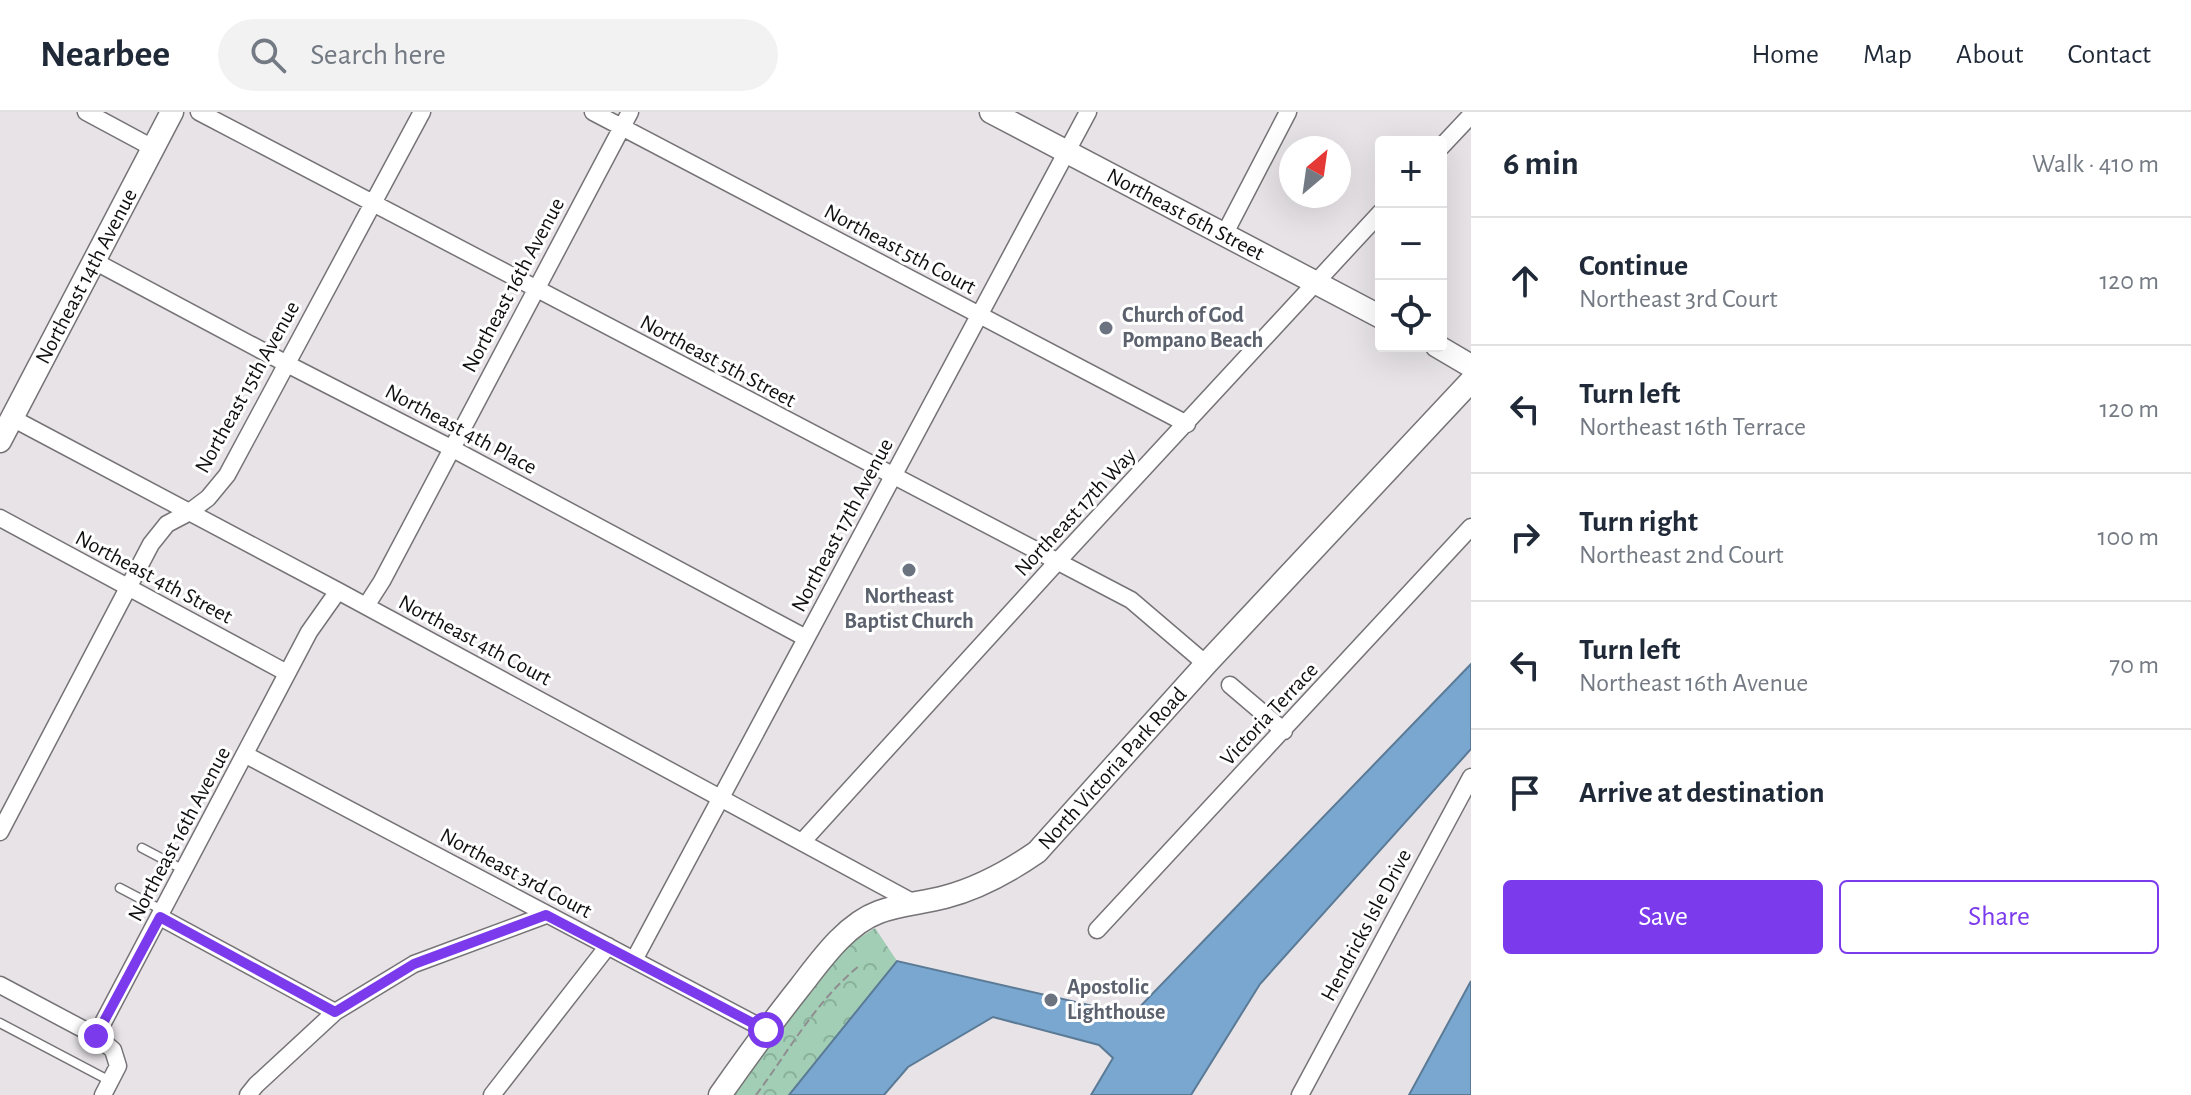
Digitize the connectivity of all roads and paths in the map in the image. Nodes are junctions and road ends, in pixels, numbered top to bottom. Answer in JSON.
{"nodes":[{"id":1,"x":86,"y":112,"type":"edge"},
{"id":2,"x":172,"y":112,"type":"edge"},
{"id":3,"x":199,"y":112,"type":"edge"},
{"id":4,"x":422,"y":112,"type":"edge"},
{"id":5,"x":593,"y":112,"type":"edge"},
{"id":6,"x":991,"y":112,"type":"edge"},
{"id":7,"x":1088,"y":112,"type":"edge"},
{"id":8,"x":1288,"y":112,"type":"edge"},
{"id":9,"x":1471,"y":115,"type":"edge"},
{"id":10,"x":626,"y":120,"type":"edge"},
{"id":11,"x":1447,"y":141,"type":"edge"},
{"id":12,"x":153,"y":148,"type":"junction"},
{"id":13,"x":1067,"y":152,"type":"junction"},
{"id":14,"x":373,"y":203,"type":"junction"},
{"id":15,"x":1375,"y":219,"type":"edge"},
{"id":16,"x":1224,"y":235,"type":"junction"},
{"id":17,"x":94,"y":261,"type":"junction"},
{"id":18,"x":1316,"y":283,"type":"junction"},
{"id":19,"x":535,"y":290,"type":"junction"},
{"id":20,"x":1375,"y":314,"type":"edge"},
{"id":21,"x":978,"y":315,"type":"junction"},
{"id":22,"x":1447,"y":352,"type":"edge"},
{"id":23,"x":287,"y":364,"type":"junction"},
{"id":24,"x":1471,"y":366,"type":"edge"},
{"id":25,"x":1471,"y":381,"type":"edge"},
{"id":26,"x":12,"y":418,"type":"junction"},
{"id":27,"x":1187,"y":424,"type":"junction"},
{"id":28,"x":0,"y":441,"type":"edge"},
{"id":29,"x":451,"y":448,"type":"junction"},
{"id":30,"x":894,"y":477,"type":"junction"},
{"id":31,"x":188,"y":513,"type":"junction"},
{"id":32,"x":0,"y":518,"type":"edge"},
{"id":33,"x":1471,"y":527,"type":"edge"},
{"id":34,"x":1057,"y":562,"type":"junction"},
{"id":35,"x":128,"y":588,"type":"junction"},
{"id":36,"x":338,"y":591,"type":"junction"},
{"id":37,"x":366,"y":606,"type":"junction"},
{"id":38,"x":806,"y":638,"type":"junction"},
{"id":39,"x":1206,"y":664,"type":"junction"},
{"id":40,"x":287,"y":673,"type":"junction"},
{"id":41,"x":1230,"y":685,"type":"dead end"},
{"id":42,"x":1284,"y":731,"type":"junction"},
{"id":43,"x":246,"y":755,"type":"junction"},
{"id":44,"x":1471,"y":777,"type":"edge"},
{"id":45,"x":721,"y":799,"type":"junction"},
{"id":46,"x":0,"y":832,"type":"edge"},
{"id":47,"x":802,"y":842,"type":"junction"},
{"id":48,"x":142,"y":848,"type":"dead end"},
{"id":49,"x":185,"y":870,"type":"junction"},
{"id":50,"x":120,"y":888,"type":"dead end"},
{"id":51,"x":916,"y":904,"type":"junction"},
{"id":52,"x":161,"y":914,"type":"junction"},
{"id":53,"x":546,"y":915,"type":"junction"},
{"id":54,"x":1097,"y":930,"type":"dead end"},
{"id":55,"x":608,"y":946,"type":"junction"},
{"id":56,"x":634,"y":960,"type":"junction"},
{"id":57,"x":859,"y":966,"type":"dead end"},
{"id":58,"x":0,"y":985,"type":"edge"},
{"id":59,"x":335,"y":1012,"type":"junction"},
{"id":60,"x":0,"y":1023,"type":"edge"},
{"id":61,"x":766,"y":1030,"type":"junction"},
{"id":62,"x":96,"y":1036,"type":"junction"},
{"id":63,"x":106,"y":1088,"type":"edge"},
{"id":64,"x":248,"y":1095,"type":"edge"},
{"id":65,"x":492,"y":1095,"type":"edge"},
{"id":66,"x":720,"y":1095,"type":"edge"},
{"id":67,"x":756,"y":1095,"type":"edge"},
{"id":68,"x":1300,"y":1095,"type":"edge"}],
"edges":[{"from":1,"to":12,"type":"street"},
{"from":2,"to":12,"type":"street","name":"Northeast 14th Avenue"},
{"from":3,"to":14,"type":"street","name":"Northeast 5th Street"},
{"from":4,"to":14,"type":"street","name":"Northeast 15th Avenue"},
{"from":5,"to":10,"type":"street","name":"Northeast 5th Court"},
{"from":6,"to":13,"type":"street","name":"Northeast 6th Street"},
{"from":7,"to":13,"type":"street","name":"Northeast 17th Avenue"},
{"from":8,"to":16,"type":"street"},
{"from":9,"to":11,"type":"street"},
{"from":10,"to":19,"type":"street","name":"Northeast 16th Avenue"},
{"from":10,"to":21,"type":"street","name":"Northeast 5th Court"},
{"from":12,"to":17,"type":"street","name":"Northeast 14th Avenue"},
{"from":13,"to":16,"type":"street","name":"Northeast 6th Street"},
{"from":13,"to":21,"type":"street","name":"Northeast 17th Avenue"},
{"from":14,"to":19,"type":"street","name":"Northeast 5th Street"},
{"from":14,"to":23,"type":"street","name":"Northeast 15th Avenue"},
{"from":15,"to":18,"type":"street","name":"Northeast 17th Way"},
{"from":16,"to":18,"type":"street","name":"Northeast 6th Street"},
{"from":17,"to":23,"type":"street","name":"Northeast 4th Place"},
{"from":17,"to":26,"type":"street","name":"Northeast 14th Avenue"},
{"from":18,"to":20,"type":"street","name":"Northeast 6th Street"},
{"from":18,"to":27,"type":"street","name":"Northeast 17th Way"},
{"from":19,"to":29,"type":"street","name":"Northeast 16th Avenue"},
{"from":19,"to":30,"type":"street","name":"Northeast 5th Street"},
{"from":21,"to":27,"type":"street","name":"Northeast 5th Court"},
{"from":21,"to":30,"type":"street","name":"Northeast 17th Avenue"},
{"from":22,"to":24,"type":"street"},
{"from":23,"to":29,"type":"street","name":"Northeast 4th Place"},
{"from":23,"to":31,"type":"street","name":"Northeast 15th Avenue"},
{"from":25,"to":39,"type":"street","name":"North Victoria Park Road"},
{"from":26,"to":28,"type":"street","name":"Northeast 14th Avenue"},
{"from":26,"to":31,"type":"street","name":"Northeast 4th Court"},
{"from":27,"to":34,"type":"street","name":"Northeast 17th Way"},
{"from":29,"to":37,"type":"street","name":"Northeast 16th Avenue"},
{"from":29,"to":38,"type":"street","name":"Northeast 4th Place"},
{"from":30,"to":34,"type":"street","name":"Northeast 5th Street"},
{"from":30,"to":38,"type":"street","name":"Northeast 17th Avenue"},
{"from":31,"to":35,"type":"street","name":"Northeast 15th Avenue"},
{"from":31,"to":36,"type":"street","name":"Northeast 4th Court"},
{"from":32,"to":35,"type":"street","name":"Northeast 4th Street"},
{"from":33,"to":42,"type":"street","name":"Victoria Terrace"},
{"from":34,"to":39,"type":"street","name":"Northeast 5th Street"},
{"from":34,"to":47,"type":"street","name":"Northeast 17th Way"},
{"from":35,"to":40,"type":"street","name":"Northeast 4th Street"},
{"from":35,"to":46,"type":"street","name":"Northeast 15th Avenue"},
{"from":36,"to":37,"type":"street","name":"Northeast 4th Court"},
{"from":36,"to":40,"type":"street","name":"Northeast 16th Avenue"},
{"from":37,"to":45,"type":"street","name":"Northeast 4th Court"},
{"from":38,"to":45,"type":"street","name":"Northeast 17th Avenue"},
{"from":39,"to":51,"type":"street","name":"North Victoria Park Road"},
{"from":40,"to":43,"type":"street","name":"Northeast 16th Avenue"},
{"from":41,"to":42,"type":"street"},
{"from":42,"to":54,"type":"street","name":"Victoria Terrace"},
{"from":43,"to":49,"type":"street","name":"Northeast 16th Avenue"},
{"from":43,"to":53,"type":"street","name":"Northeast 3rd Court"},
{"from":44,"to":68,"type":"street","name":"Hendricks Isle Drive"},
{"from":45,"to":47,"type":"street","name":"Northeast 4th Court"},
{"from":45,"to":56,"type":"street","name":"Northeast 17th Avenue"},
{"from":47,"to":51,"type":"street","name":"Northeast 4th Court"},
{"from":48,"to":49,"type":"lane"},
{"from":49,"to":52,"type":"street","name":"Northeast 16th Avenue"},
{"from":50,"to":52,"type":"lane"},
{"from":51,"to":61,"type":"street","name":"North Victoria Park Road"},
{"from":52,"to":59,"type":"street"},
{"from":52,"to":62,"type":"street","name":"Northeast 16th Avenue"},
{"from":53,"to":55,"type":"street","name":"Northeast 3rd Court"},
{"from":53,"to":59,"type":"street"},
{"from":55,"to":56,"type":"street","name":"Northeast 3rd Court"},
{"from":55,"to":65,"type":"street"},
{"from":56,"to":61,"type":"street","name":"Northeast 3rd Court"},
{"from":57,"to":67,"type":"path"},
{"from":58,"to":62,"type":"street"},
{"from":59,"to":64,"type":"street"},
{"from":60,"to":63,"type":"lane"},
{"from":61,"to":66,"type":"street","name":"North Victoria Park Road"},
{"from":62,"to":63,"type":"street"}]}
